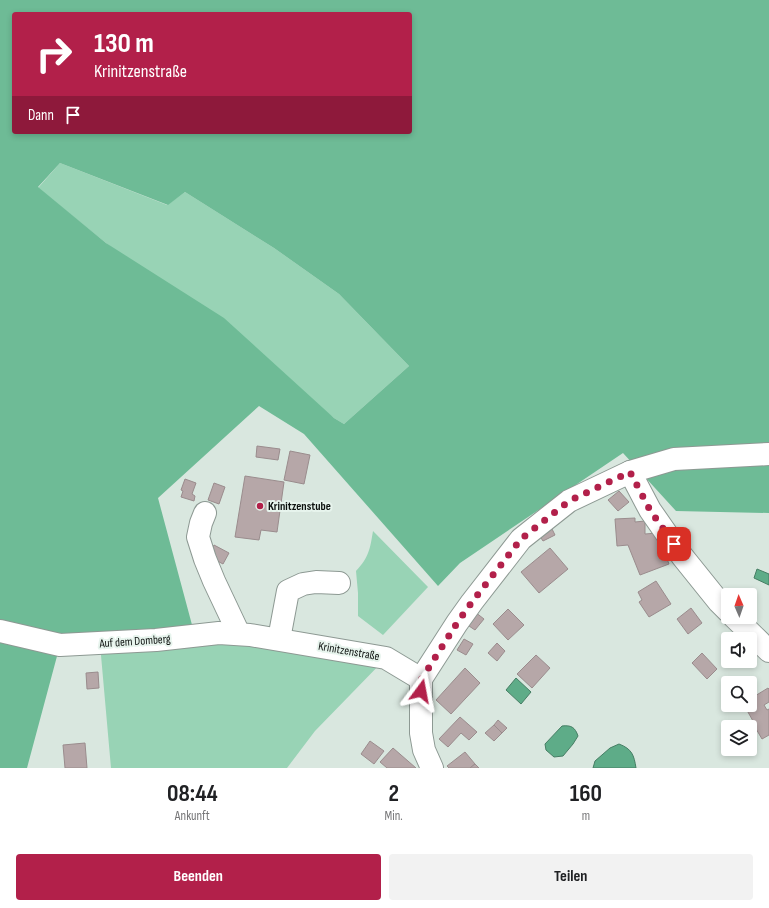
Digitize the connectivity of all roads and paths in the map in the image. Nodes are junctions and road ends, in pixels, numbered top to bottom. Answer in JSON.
{"nodes":[{"id":1,"x":769,"y":454,"type":"edge"},
{"id":2,"x":630,"y":472,"type":"junction"},
{"id":3,"x":205,"y":513,"type":"dead end"},
{"id":4,"x":339,"y":584,"type":"dead end"},
{"id":5,"x":721,"y":604,"type":"edge"},
{"id":6,"x":741,"y":624,"type":"edge"},
{"id":7,"x":0,"y":631,"type":"edge"},
{"id":8,"x":239,"y":634,"type":"junction"},
{"id":9,"x":275,"y":639,"type":"junction"},
{"id":10,"x":769,"y":651,"type":"edge"},
{"id":11,"x":421,"y":680,"type":"junction"},
{"id":12,"x":432,"y":768,"type":"edge"}],
"edges":[{"from":1,"to":2,"type":"street"},
{"from":2,"to":5,"type":"street"},
{"from":2,"to":11,"type":"street"},
{"from":3,"to":8,"type":"street"},
{"from":4,"to":9,"type":"street"},
{"from":6,"to":10,"type":"street"},
{"from":7,"to":8,"type":"street","name":"Auf dem Domberg"},
{"from":8,"to":9,"type":"street","name":"Auf dem Domberg"},
{"from":9,"to":11,"type":"street","name":"Krinitzenstraße"},
{"from":11,"to":12,"type":"street"}]}
